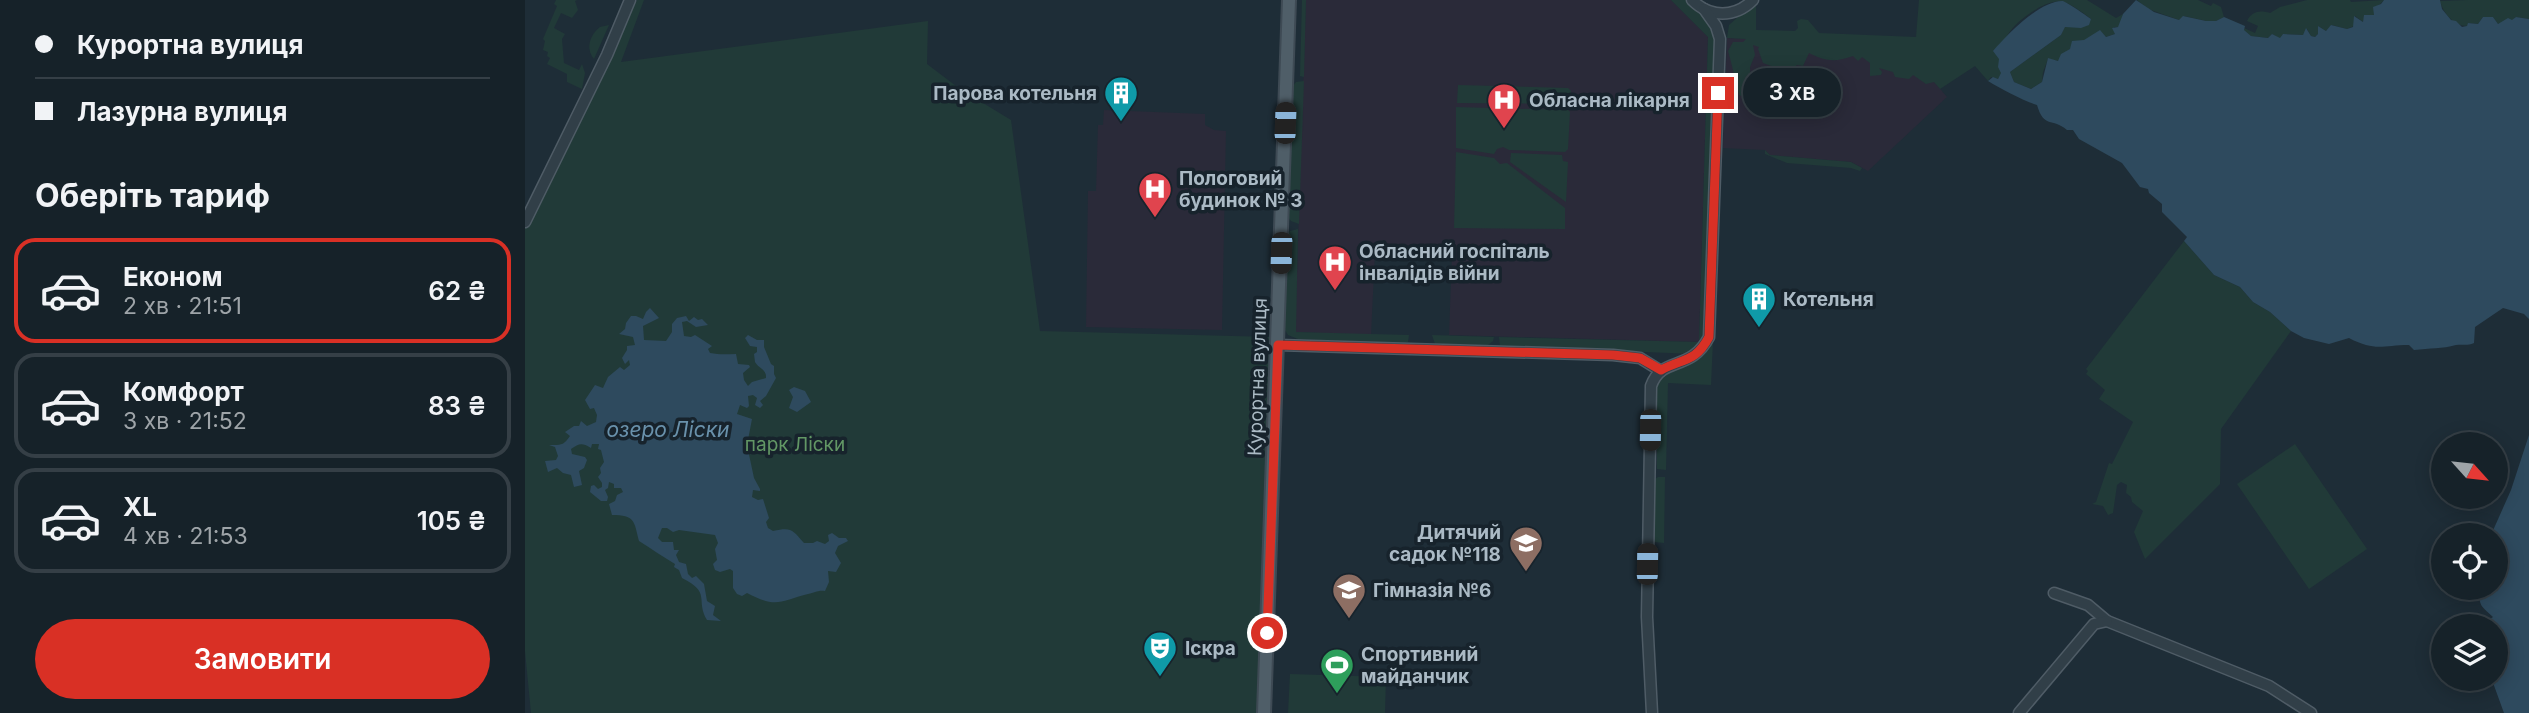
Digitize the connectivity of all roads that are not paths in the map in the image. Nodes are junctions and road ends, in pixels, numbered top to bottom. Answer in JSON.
{"nodes":[{"id":1,"x":630,"y":0,"type":"edge"},
{"id":2,"x":1289,"y":0,"type":"edge"},
{"id":3,"x":1692,"y":0,"type":"edge"},
{"id":4,"x":1753,"y":0,"type":"edge"},
{"id":5,"x":1704,"y":9,"type":"junction"},
{"id":6,"x":1737,"y":11,"type":"junction"},
{"id":7,"x":1720,"y":39,"type":"junction"},
{"id":8,"x":525,"y":222,"type":"edge"},
{"id":9,"x":1278,"y":345,"type":"junction"},
{"id":10,"x":1661,"y":370,"type":"junction"},
{"id":11,"x":2054,"y":593,"type":"dead end"},
{"id":12,"x":2108,"y":621,"type":"junction"},
{"id":13,"x":1263,"y":713,"type":"edge"},
{"id":14,"x":1652,"y":713,"type":"edge"},
{"id":15,"x":2019,"y":713,"type":"edge"},
{"id":16,"x":2311,"y":713,"type":"edge"}],
"edges":[{"from":1,"to":8,"type":"street"},
{"from":2,"to":9,"type":"main road","name":"Курортна вулиця"},
{"from":3,"to":5,"type":"street"},
{"from":4,"to":6,"type":"street"},
{"from":5,"to":6,"type":"street"},
{"from":5,"to":7,"type":"street"},
{"from":6,"to":7,"type":"street"},
{"from":7,"to":10,"type":"street"},
{"from":9,"to":10,"type":"street"},
{"from":9,"to":13,"type":"main road","name":"Курортна вулиця"},
{"from":10,"to":14,"type":"street"},
{"from":11,"to":12,"type":"street"},
{"from":12,"to":15,"type":"street"},
{"from":12,"to":16,"type":"street"}]}
